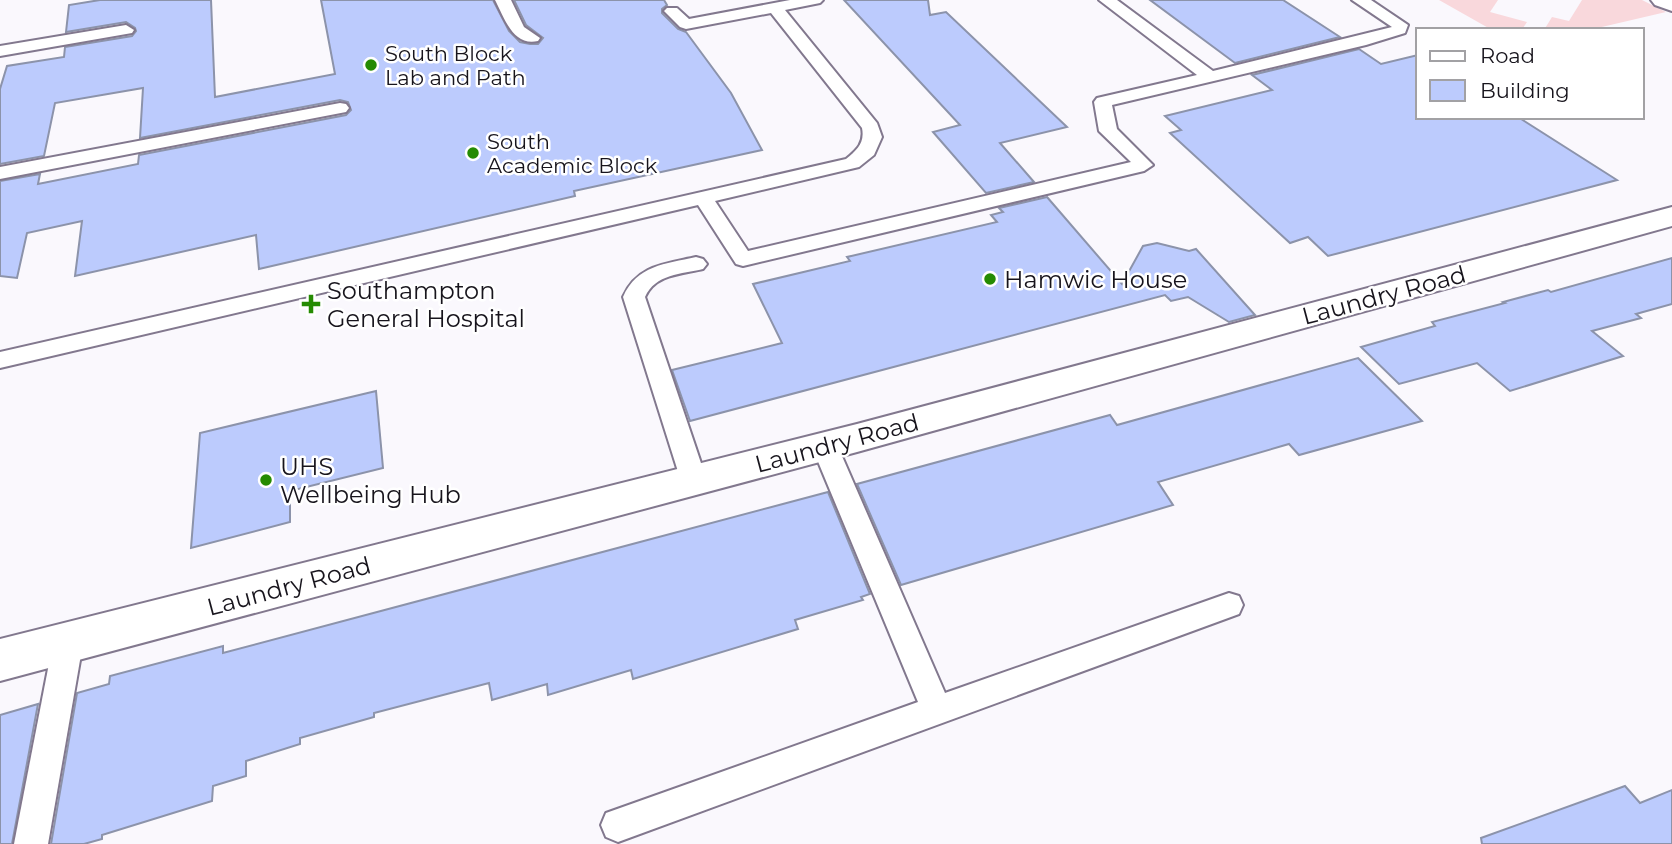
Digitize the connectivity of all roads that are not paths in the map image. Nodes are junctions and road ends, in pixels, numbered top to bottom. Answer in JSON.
{"nodes":[{"id":1,"x":503,"y":0,"type":"edge"},
{"id":2,"x":815,"y":0,"type":"edge"},
{"id":3,"x":1107,"y":0,"type":"edge"},
{"id":4,"x":1360,"y":0,"type":"edge"},
{"id":5,"x":1663,"y":0,"type":"edge"},
{"id":6,"x":1672,"y":4,"type":"edge"},
{"id":7,"x":775,"y":8,"type":"junction"},
{"id":8,"x":672,"y":11,"type":"dead end"},
{"id":9,"x":126,"y":30,"type":"dead end"},
{"id":10,"x":532,"y":37,"type":"dead end"},
{"id":11,"x":0,"y":51,"type":"edge"},
{"id":12,"x":1210,"y":77,"type":"junction"},
{"id":13,"x":340,"y":108,"type":"dead end"},
{"id":14,"x":0,"y":173,"type":"edge"},
{"id":15,"x":703,"y":197,"type":"junction"},
{"id":16,"x":1672,"y":216,"type":"edge"},
{"id":17,"x":696,"y":264,"type":"dead end"},
{"id":18,"x":0,"y":360,"type":"edge"},
{"id":19,"x":825,"y":447,"type":"junction"},
{"id":20,"x":694,"y":481,"type":"junction"},
{"id":21,"x":1228,"y":605,"type":"dead end"},
{"id":22,"x":68,"y":643,"type":"junction"},
{"id":23,"x":0,"y":660,"type":"edge"},
{"id":24,"x":937,"y":710,"type":"junction"},
{"id":25,"x":618,"y":825,"type":"dead end"},
{"id":26,"x":31,"y":844,"type":"edge"}],
"edges":[{"from":1,"to":10,"type":"lane"},
{"from":2,"to":7,"type":"lane"},
{"from":3,"to":12,"type":"lane"},
{"from":4,"to":12,"type":"lane"},
{"from":5,"to":6,"type":"street"},
{"from":7,"to":8,"type":"lane"},
{"from":7,"to":15,"type":"lane"},
{"from":9,"to":11,"type":"lane"},
{"from":12,"to":15,"type":"lane"},
{"from":13,"to":14,"type":"lane"},
{"from":15,"to":18,"type":"lane"},
{"from":16,"to":19,"type":"street","name":"Laundry Road"},
{"from":17,"to":20,"type":"lane"},
{"from":19,"to":20,"type":"street","name":"Laundry Road"},
{"from":19,"to":24,"type":"lane"},
{"from":20,"to":22,"type":"street","name":"Laundry Road"},
{"from":21,"to":24,"type":"lane"},
{"from":22,"to":23,"type":"street","name":"Laundry Road"},
{"from":22,"to":26,"type":"lane"},
{"from":24,"to":25,"type":"lane"}]}
